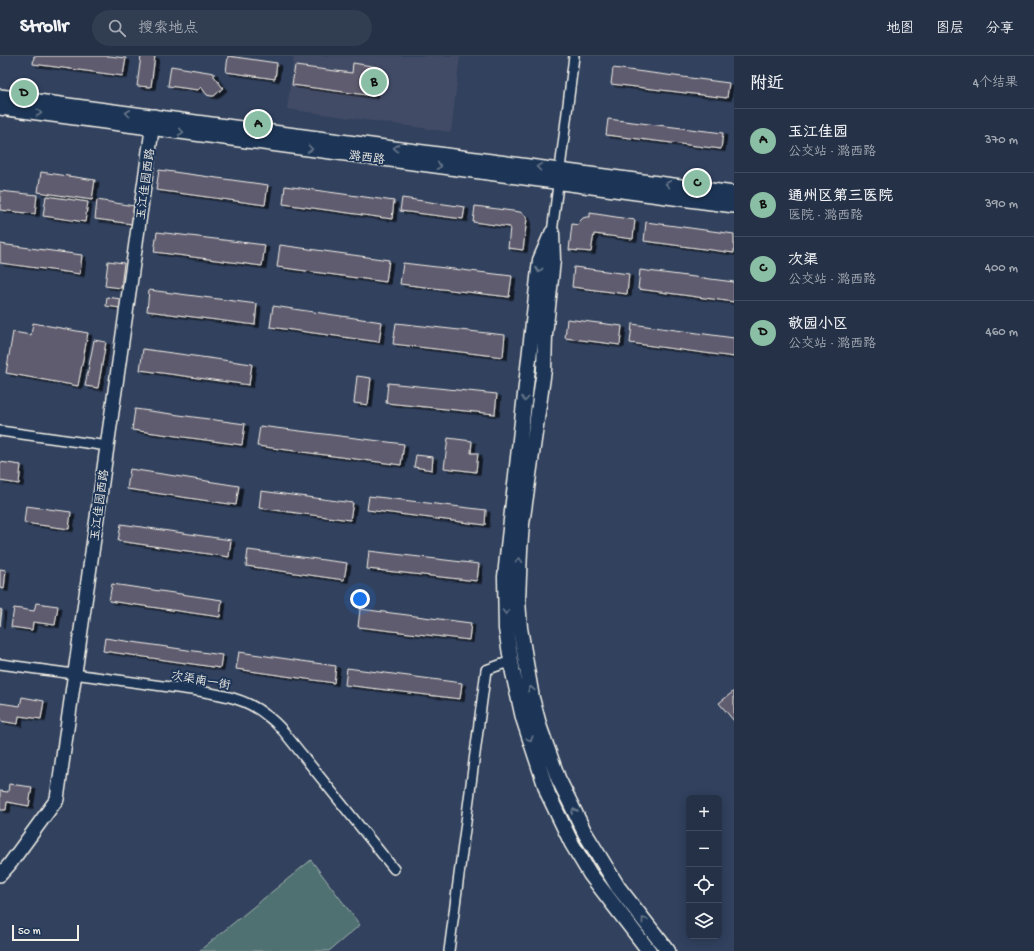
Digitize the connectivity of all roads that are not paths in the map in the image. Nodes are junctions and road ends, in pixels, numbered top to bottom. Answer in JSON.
{"nodes":[{"id":1,"x":574,"y":56,"type":"edge"},
{"id":2,"x":0,"y":96,"type":"edge"},
{"id":3,"x":0,"y":108,"type":"edge"},
{"id":4,"x":154,"y":122,"type":"junction"},
{"id":5,"x":559,"y":176,"type":"junction"},
{"id":6,"x":734,"y":193,"type":"edge"},
{"id":7,"x":734,"y":206,"type":"edge"},
{"id":8,"x":552,"y":233,"type":"junction"},
{"id":9,"x":0,"y":431,"type":"edge"},
{"id":10,"x":108,"y":446,"type":"junction"},
{"id":11,"x":511,"y":662,"type":"junction"},
{"id":12,"x":0,"y":664,"type":"edge"},
{"id":13,"x":75,"y":674,"type":"junction"},
{"id":14,"x":394,"y":869,"type":"dead end"},
{"id":15,"x":0,"y":875,"type":"edge"},
{"id":16,"x":449,"y":951,"type":"edge"},
{"id":17,"x":649,"y":951,"type":"edge"},
{"id":18,"x":668,"y":951,"type":"edge"}],
"edges":[{"from":1,"to":5,"type":"street"},
{"from":4,"to":2,"type":"main road","name":"潞西路","one_way":true},
{"from":3,"to":4,"type":"main road","name":"潞西路","one_way":true},
{"from":4,"to":5,"type":"main road","name":"潞西路"},
{"from":4,"to":10,"type":"main road","name":"玉江佳园西路"},
{"from":6,"to":5,"type":"main road","name":"潞西路","one_way":true},
{"from":5,"to":7,"type":"main road","name":"潞西路"},
{"from":5,"to":8,"type":"street"},
{"from":8,"to":11,"type":"main road","one_way":true},
{"from":18,"to":8,"type":"main road","one_way":true},
{"from":9,"to":10,"type":"street"},
{"from":10,"to":13,"type":"main road","name":"玉江佳园西路"},
{"from":11,"to":16,"type":"street"},
{"from":11,"to":17,"type":"main road","one_way":true},
{"from":12,"to":13,"type":"street","name":"次渠南一街"},
{"from":13,"to":14,"type":"street","name":"次渠南一街"},
{"from":13,"to":15,"type":"main road","name":"玉江佳园西路"}]}
